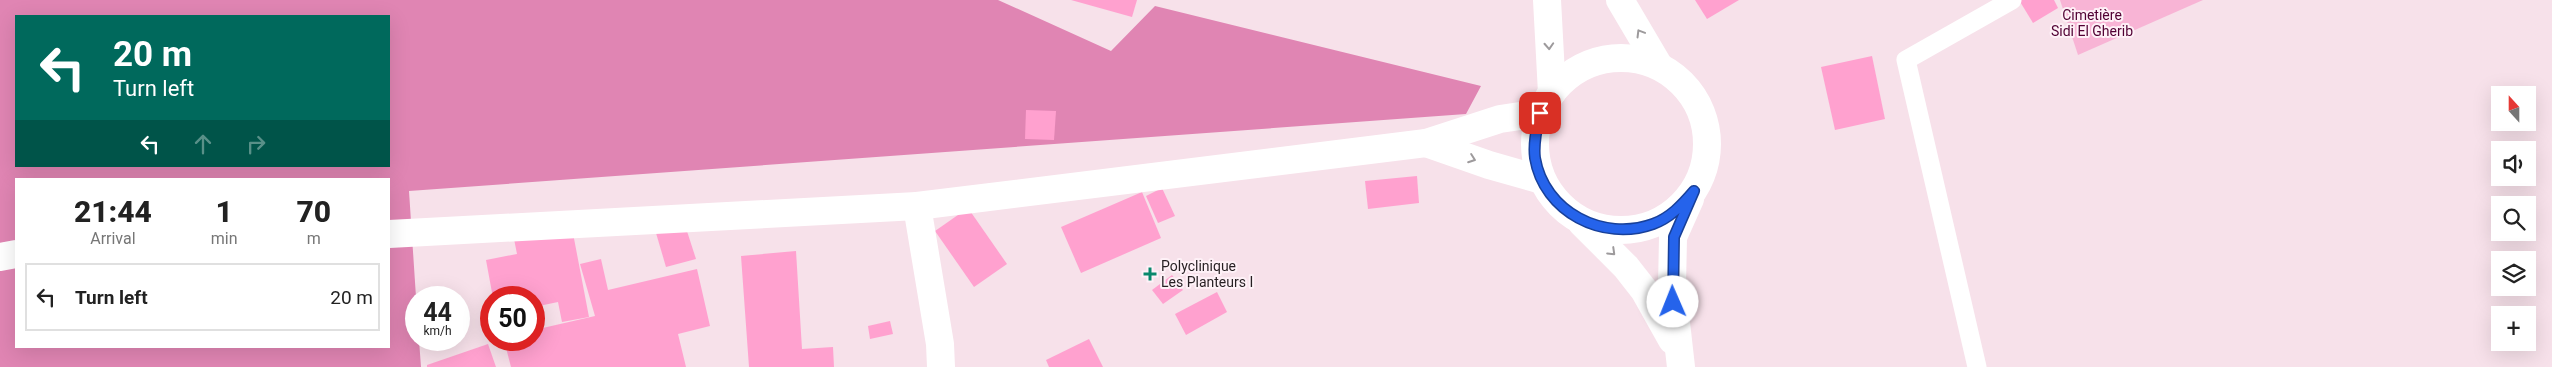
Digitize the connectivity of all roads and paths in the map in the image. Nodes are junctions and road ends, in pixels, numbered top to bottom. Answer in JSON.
{"nodes":[{"id":1,"x":1547,"y":0,"type":"edge"},
{"id":2,"x":1620,"y":0,"type":"edge"},
{"id":3,"x":2012,"y":0,"type":"edge"},
{"id":4,"x":1659,"y":66,"type":"junction"},
{"id":5,"x":1546,"y":103,"type":"junction"},
{"id":6,"x":1426,"y":143,"type":"junction"},
{"id":7,"x":1542,"y":180,"type":"junction"},
{"id":8,"x":1694,"y":191,"type":"junction"},
{"id":9,"x":917,"y":206,"type":"junction"},
{"id":10,"x":1577,"y":218,"type":"junction"},
{"id":11,"x":390,"y":234,"type":"edge"},
{"id":12,"x":15,"y":254,"type":"edge"},
{"id":13,"x":0,"y":257,"type":"edge"},
{"id":14,"x":1679,"y":358,"type":"edge"},
{"id":15,"x":941,"y":367,"type":"edge"},
{"id":16,"x":1977,"y":367,"type":"edge"}],
"edges":[{"from":1,"to":5,"type":"main road","one_way":true},
{"from":4,"to":2,"type":"main road","one_way":true},
{"from":3,"to":16,"type":"lane"},
{"from":4,"to":5,"type":"main road"},
{"from":4,"to":8,"type":"main road"},
{"from":5,"to":6,"type":"main road"},
{"from":5,"to":7,"type":"main road"},
{"from":6,"to":7,"type":"main road","one_way":true},
{"from":6,"to":9,"type":"main road"},
{"from":7,"to":10,"type":"main road"},
{"from":8,"to":10,"type":"main road"},
{"from":8,"to":14,"type":"main road"},
{"from":9,"to":11,"type":"main road"},
{"from":9,"to":15,"type":"main road"},
{"from":10,"to":14,"type":"main road","one_way":true},
{"from":12,"to":13,"type":"main road"}]}
